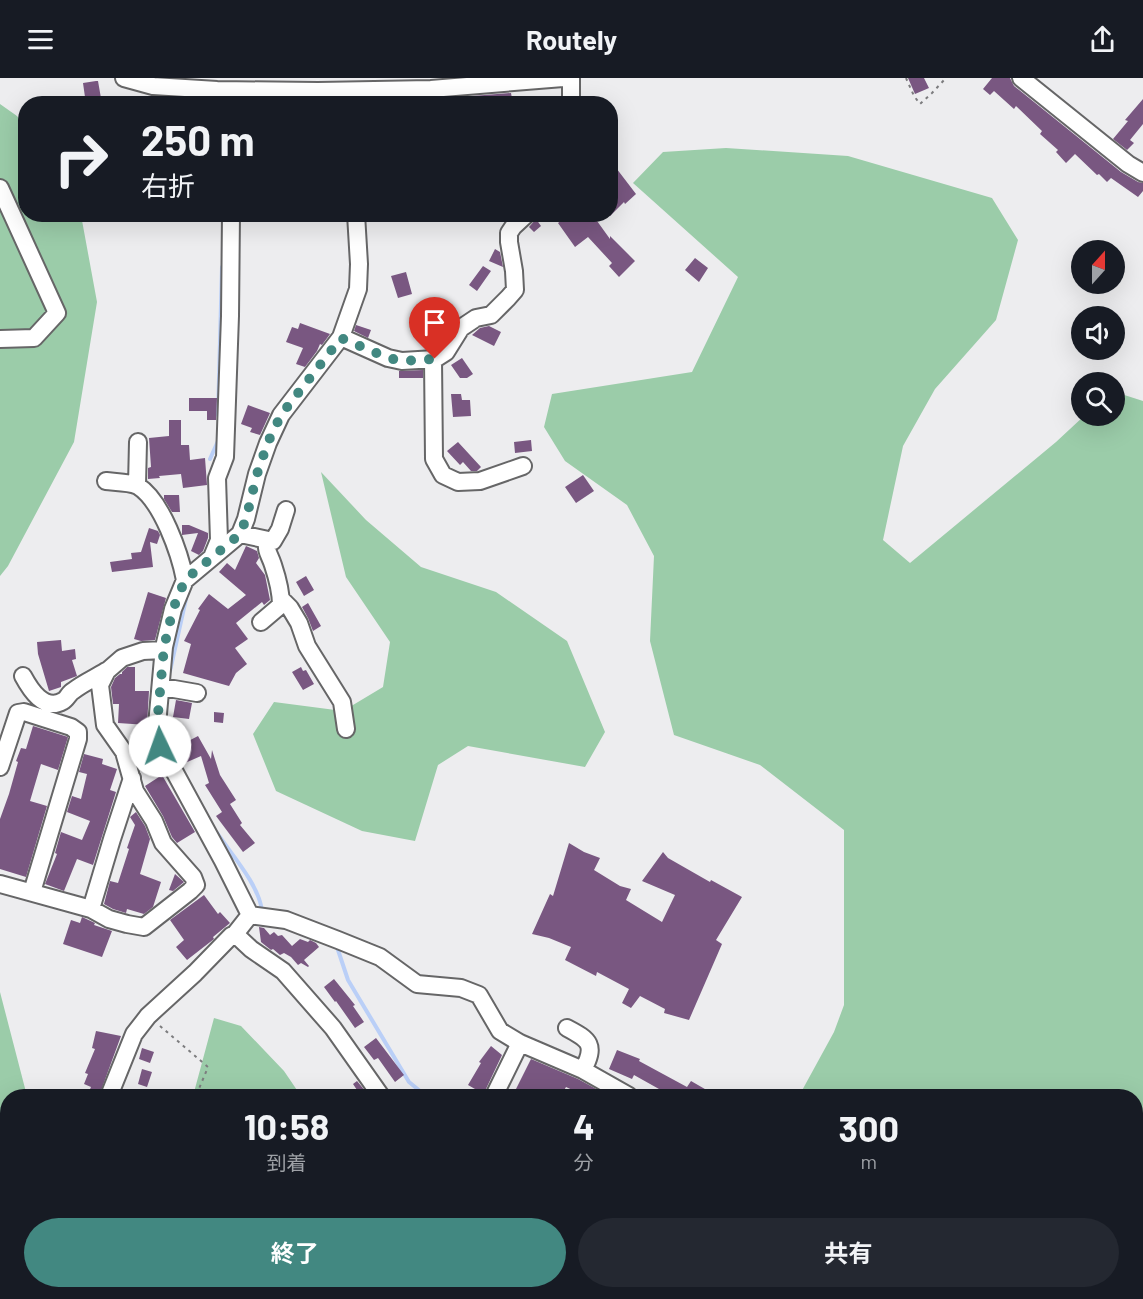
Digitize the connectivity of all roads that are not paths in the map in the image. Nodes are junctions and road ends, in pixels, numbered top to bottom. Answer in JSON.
{"nodes":[{"id":1,"x":124,"y":78,"type":"edge"},
{"id":2,"x":563,"y":78,"type":"edge"},
{"id":3,"x":571,"y":78,"type":"edge"},
{"id":4,"x":1021,"y":78,"type":"edge"},
{"id":5,"x":348,"y":90,"type":"edge"},
{"id":6,"x":212,"y":96,"type":"edge"},
{"id":7,"x":235,"y":96,"type":"edge"},
{"id":8,"x":572,"y":96,"type":"edge"},
{"id":9,"x":1143,"y":173,"type":"edge"},
{"id":10,"x":0,"y":188,"type":"edge"},
{"id":11,"x":231,"y":222,"type":"edge"},
{"id":12,"x":356,"y":222,"type":"edge"},
{"id":13,"x":518,"y":222,"type":"edge"},
{"id":14,"x":341,"y":338,"type":"junction"},
{"id":15,"x":0,"y":339,"type":"edge"},
{"id":16,"x":433,"y":359,"type":"junction"},
{"id":17,"x":138,"y":442,"type":"dead end"},
{"id":18,"x":523,"y":466,"type":"dead end"},
{"id":19,"x":106,"y":481,"type":"dead end"},
{"id":20,"x":137,"y":485,"type":"junction"},
{"id":21,"x":286,"y":510,"type":"dead end"},
{"id":22,"x":240,"y":534,"type":"junction"},
{"id":23,"x":267,"y":540,"type":"junction"},
{"id":24,"x":212,"y":558,"type":"junction"},
{"id":25,"x":185,"y":580,"type":"junction"},
{"id":26,"x":281,"y":599,"type":"junction"},
{"id":27,"x":261,"y":622,"type":"dead end"},
{"id":28,"x":164,"y":650,"type":"junction"},
{"id":29,"x":107,"y":671,"type":"junction"},
{"id":30,"x":23,"y":676,"type":"dead end"},
{"id":31,"x":166,"y":688,"type":"junction"},
{"id":32,"x":197,"y":693,"type":"dead end"},
{"id":33,"x":346,"y":729,"type":"dead end"},
{"id":34,"x":0,"y":767,"type":"edge"},
{"id":35,"x":132,"y":778,"type":"junction"},
{"id":36,"x":0,"y":884,"type":"edge"},
{"id":37,"x":32,"y":892,"type":"junction"},
{"id":38,"x":92,"y":909,"type":"junction"},
{"id":39,"x":250,"y":915,"type":"junction"},
{"id":40,"x":235,"y":934,"type":"junction"},
{"id":41,"x":567,"y":1028,"type":"dead end"},
{"id":42,"x":520,"y":1043,"type":"junction"},
{"id":43,"x":582,"y":1070,"type":"junction"},
{"id":44,"x":112,"y":1089,"type":"edge"},
{"id":45,"x":376,"y":1089,"type":"edge"},
{"id":46,"x":497,"y":1089,"type":"edge"},
{"id":47,"x":616,"y":1089,"type":"edge"}],
"edges":[{"from":1,"to":6,"type":"street"},
{"from":2,"to":5,"type":"street"},
{"from":3,"to":8,"type":"street"},
{"from":4,"to":9,"type":"street"},
{"from":5,"to":7,"type":"street"},
{"from":10,"to":15,"type":"street"},
{"from":11,"to":24,"type":"street"},
{"from":12,"to":14,"type":"street"},
{"from":13,"to":16,"type":"street"},
{"from":14,"to":16,"type":"street"},
{"from":14,"to":22,"type":"street"},
{"from":16,"to":18,"type":"street"},
{"from":17,"to":20,"type":"street"},
{"from":19,"to":20,"type":"street"},
{"from":20,"to":25,"type":"street"},
{"from":21,"to":23,"type":"street"},
{"from":22,"to":23,"type":"street"},
{"from":22,"to":24,"type":"street"},
{"from":23,"to":26,"type":"street"},
{"from":24,"to":25,"type":"street"},
{"from":25,"to":28,"type":"street"},
{"from":26,"to":27,"type":"street"},
{"from":26,"to":33,"type":"street"},
{"from":28,"to":29,"type":"street"},
{"from":28,"to":31,"type":"street"},
{"from":29,"to":30,"type":"street"},
{"from":29,"to":35,"type":"street"},
{"from":31,"to":32,"type":"street"},
{"from":31,"to":39,"type":"street"},
{"from":34,"to":37,"type":"street"},
{"from":35,"to":38,"type":"street"},
{"from":35,"to":38,"type":"street"},
{"from":36,"to":37,"type":"street"},
{"from":37,"to":38,"type":"street"},
{"from":39,"to":40,"type":"street"},
{"from":39,"to":42,"type":"street"},
{"from":40,"to":44,"type":"street"},
{"from":40,"to":45,"type":"street"},
{"from":41,"to":43,"type":"street"},
{"from":42,"to":43,"type":"street"},
{"from":42,"to":46,"type":"street"},
{"from":43,"to":47,"type":"street"}]}
